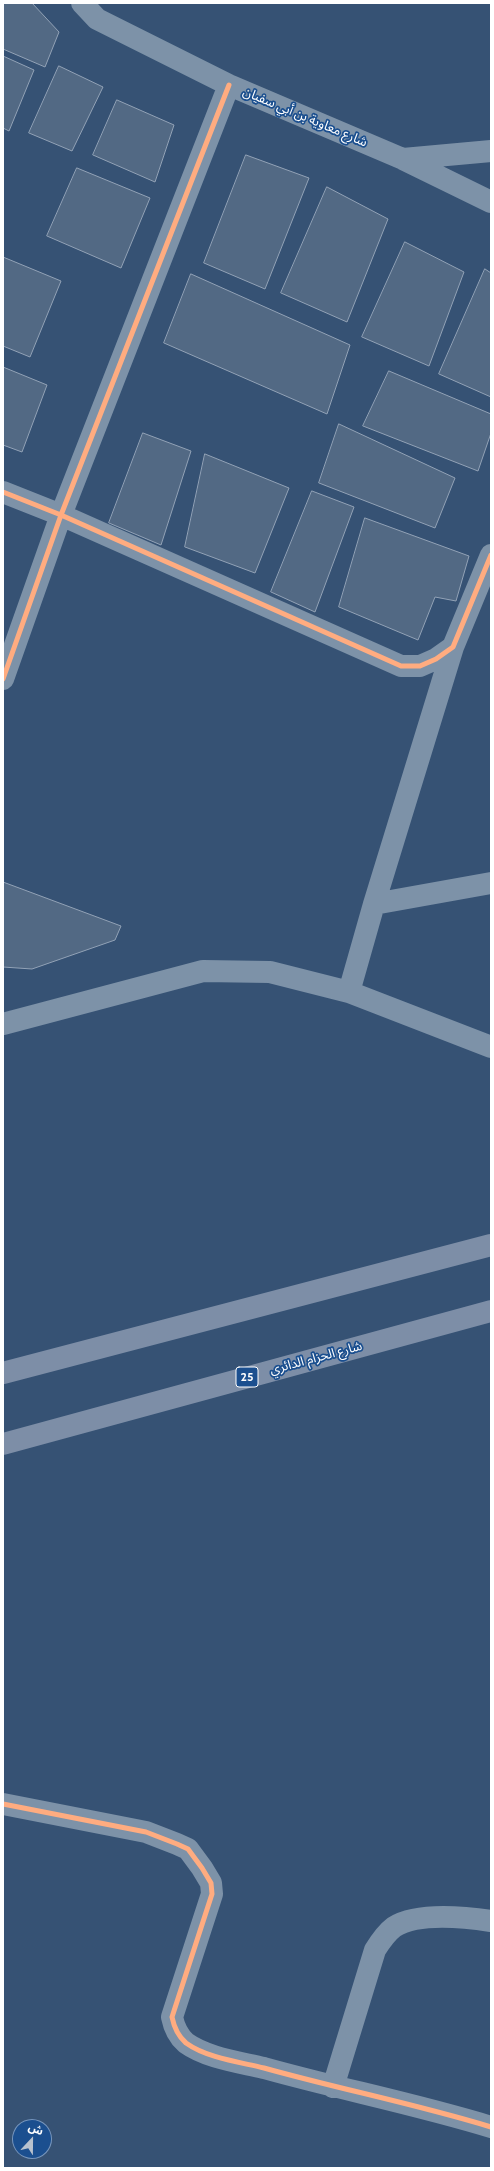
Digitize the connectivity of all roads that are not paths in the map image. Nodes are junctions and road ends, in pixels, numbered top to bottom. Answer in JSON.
{"nodes":[{"id":1,"x":82,"y":3,"type":"edge"},
{"id":2,"x":229,"y":85,"type":"junction"},
{"id":3,"x":491,"y":151,"type":"edge"},
{"id":4,"x":403,"y":159,"type":"junction"},
{"id":5,"x":491,"y":202,"type":"edge"},
{"id":6,"x":3,"y":492,"type":"edge"},
{"id":7,"x":61,"y":515,"type":"junction"},
{"id":8,"x":491,"y":555,"type":"edge"},
{"id":9,"x":453,"y":647,"type":"junction"},
{"id":10,"x":3,"y":679,"type":"edge"},
{"id":11,"x":491,"y":883,"type":"edge"},
{"id":12,"x":374,"y":904,"type":"junction"},
{"id":13,"x":349,"y":992,"type":"junction"},
{"id":14,"x":3,"y":1024,"type":"edge"},
{"id":15,"x":491,"y":1047,"type":"edge"},
{"id":16,"x":491,"y":1245,"type":"edge"},
{"id":17,"x":491,"y":1311,"type":"edge"},
{"id":18,"x":3,"y":1373,"type":"edge"},
{"id":19,"x":3,"y":1444,"type":"edge"},
{"id":20,"x":3,"y":1804,"type":"edge"},
{"id":21,"x":491,"y":1921,"type":"edge"},
{"id":22,"x":333,"y":2087,"type":"junction"},
{"id":23,"x":491,"y":2127,"type":"edge"}],
"edges":[{"from":1,"to":2,"type":"street","name":"شارع معاوية بن أبي سفيان"},
{"from":2,"to":4,"type":"street","name":"شارع معاوية بن أبي سفيان"},
{"from":2,"to":7,"type":"street"},
{"from":3,"to":4,"type":"street"},
{"from":4,"to":5,"type":"street","name":"شارع معاوية بن أبي سفيان"},
{"from":6,"to":7,"type":"street"},
{"from":7,"to":9,"type":"street"},
{"from":7,"to":10,"type":"street"},
{"from":8,"to":9,"type":"street"},
{"from":9,"to":12,"type":"street"},
{"from":11,"to":12,"type":"street"},
{"from":12,"to":13,"type":"street"},
{"from":13,"to":14,"type":"street"},
{"from":13,"to":15,"type":"street"},
{"from":16,"to":18,"type":"main road"},
{"from":17,"to":19,"type":"main road","name":"شارع الحزام الدائري","number":"25"},
{"from":20,"to":22,"type":"street"},
{"from":21,"to":22,"type":"street"},
{"from":22,"to":23,"type":"street"}]}
